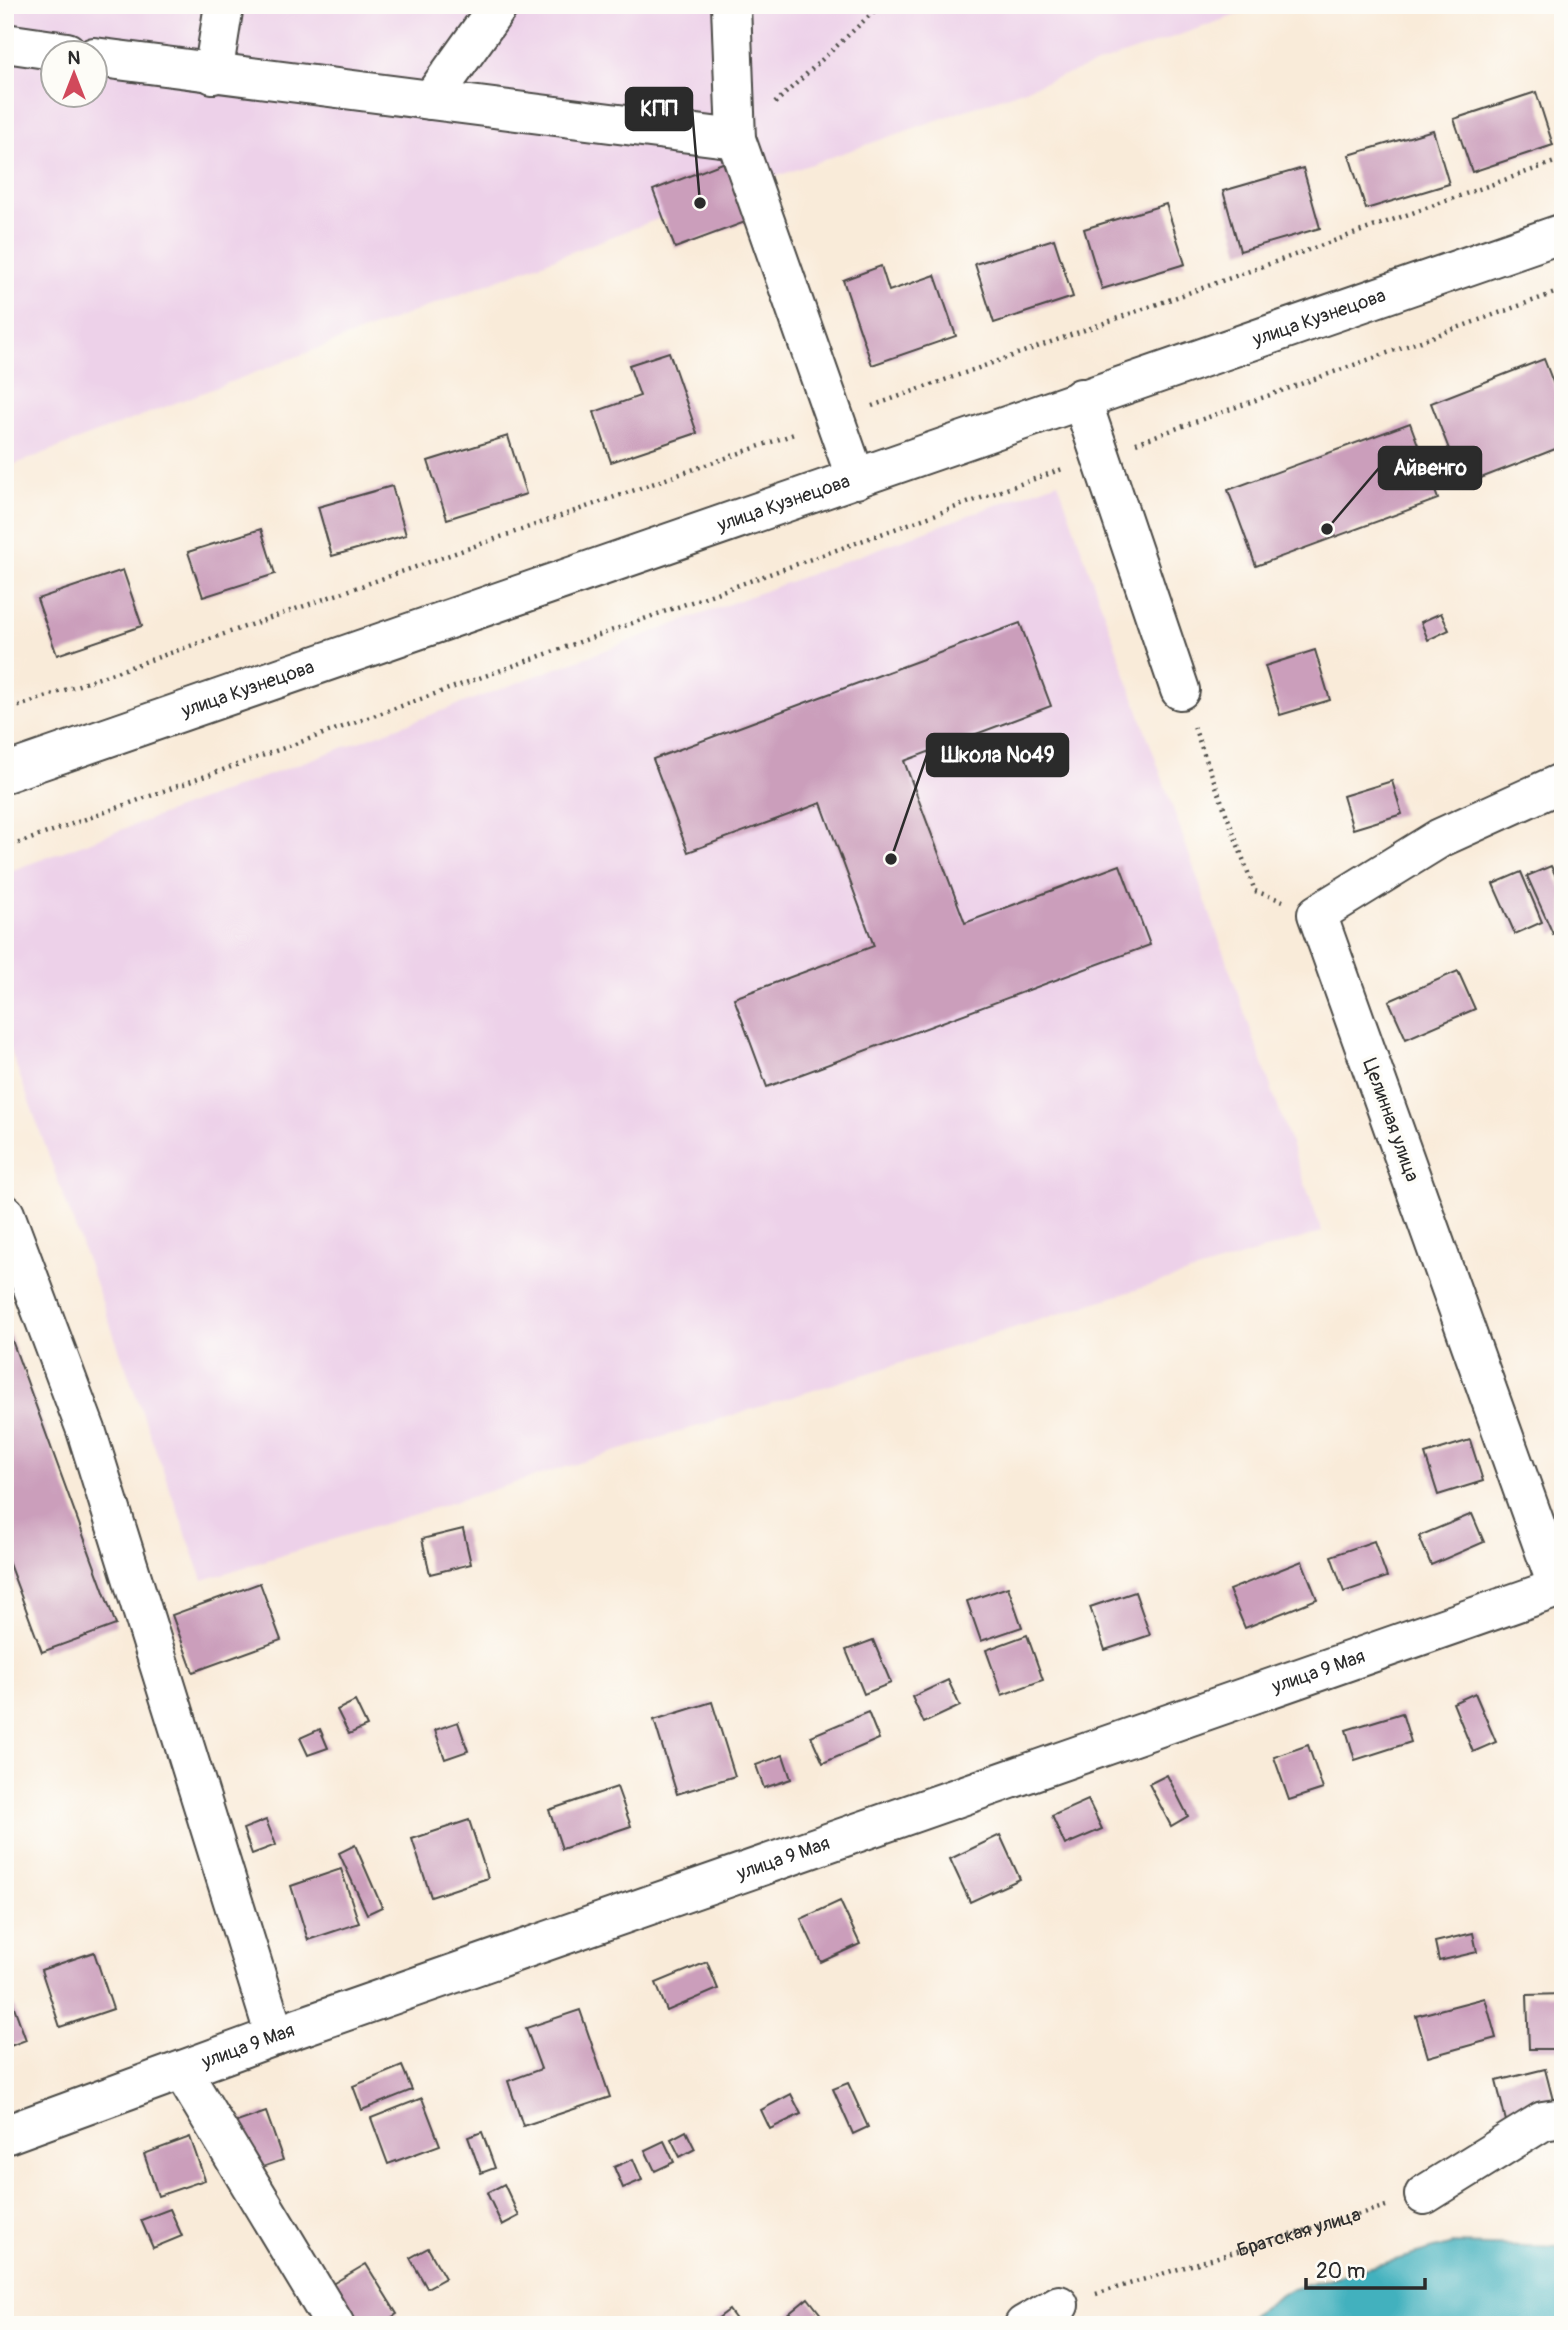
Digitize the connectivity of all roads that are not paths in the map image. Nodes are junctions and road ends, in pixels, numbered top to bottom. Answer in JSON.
{"nodes":[{"id":1,"x":224,"y":5,"type":"edge"},
{"id":2,"x":499,"y":5,"type":"edge"},
{"id":3,"x":731,"y":5,"type":"edge"},
{"id":4,"x":5,"y":43,"type":"edge"},
{"id":5,"x":38,"y":48,"type":"edge"},
{"id":6,"x":108,"y":59,"type":"edge"},
{"id":7,"x":214,"y":74,"type":"junction"},
{"id":8,"x":431,"y":100,"type":"junction"},
{"id":9,"x":736,"y":139,"type":"junction"},
{"id":10,"x":1563,"y":233,"type":"edge"},
{"id":11,"x":1082,"y":398,"type":"junction"},
{"id":12,"x":856,"y":479,"type":"junction"},
{"id":13,"x":1181,"y":690,"type":"road end"},
{"id":14,"x":5,"y":773,"type":"edge"},
{"id":15,"x":1563,"y":782,"type":"edge"},
{"id":16,"x":5,"y":1214,"type":"edge"},
{"id":17,"x":1560,"y":1587,"type":"edge"},
{"id":18,"x":275,"y":2036,"type":"junction"},
{"id":19,"x":182,"y":2071,"type":"junction"},
{"id":20,"x":1563,"y":2118,"type":"edge"},
{"id":21,"x":5,"y":2135,"type":"edge"},
{"id":22,"x":1424,"y":2195,"type":"road end"},
{"id":23,"x":1059,"y":2305,"type":"road end"},
{"id":24,"x":335,"y":2325,"type":"edge"},
{"id":25,"x":1024,"y":2325,"type":"edge"}],
"edges":[{"from":1,"to":7,"type":"street"},
{"from":2,"to":8,"type":"street"},
{"from":3,"to":9,"type":"street"},
{"from":4,"to":5,"type":"street"},
{"from":6,"to":7,"type":"street"},
{"from":7,"to":8,"type":"street"},
{"from":8,"to":9,"type":"street"},
{"from":9,"to":12,"type":"street"},
{"from":10,"to":11,"type":"street","name":"улица Кузнецова"},
{"from":11,"to":12,"type":"street","name":"улица Кузнецова"},
{"from":11,"to":13,"type":"street"},
{"from":12,"to":14,"type":"street","name":"улица Кузнецова"},
{"from":15,"to":17,"type":"street","name":"Целинная улица"},
{"from":16,"to":18,"type":"street"},
{"from":17,"to":18,"type":"street","name":"улица 9 Мая"},
{"from":18,"to":19,"type":"street","name":"улица 9 Мая"},
{"from":19,"to":21,"type":"street","name":"улица 9 Мая"},
{"from":19,"to":24,"type":"street"},
{"from":20,"to":22,"type":"street"},
{"from":23,"to":25,"type":"street"}]}
